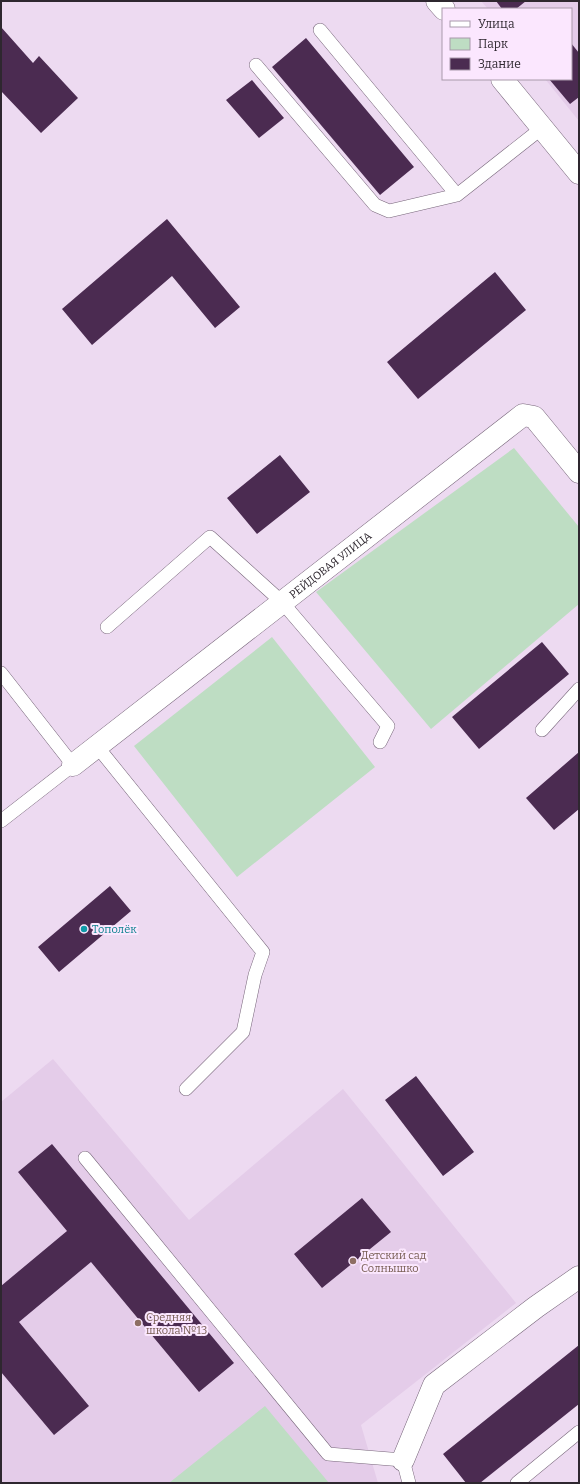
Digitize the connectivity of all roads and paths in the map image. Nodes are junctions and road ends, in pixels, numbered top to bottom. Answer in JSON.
{"nodes":[{"id":1,"x":320,"y":30,"type":"dead end"},
{"id":2,"x":256,"y":65,"type":"dead end"},
{"id":3,"x":503,"y":80,"type":"edge"},
{"id":4,"x":542,"y":128,"type":"junction"},
{"id":5,"x":579,"y":173,"type":"edge"},
{"id":6,"x":457,"y":194,"type":"junction"},
{"id":7,"x":576,"y":461,"type":"edge"},
{"id":8,"x":282,"y":602,"type":"junction"},
{"id":9,"x":107,"y":626,"type":"dead end"},
{"id":10,"x":1,"y":673,"type":"edge"},
{"id":11,"x":579,"y":689,"type":"edge"},
{"id":12,"x":542,"y":730,"type":"dead end"},
{"id":13,"x":380,"y":742,"type":"dead end"},
{"id":14,"x":96,"y":745,"type":"junction"},
{"id":15,"x":73,"y":765,"type":"junction"},
{"id":16,"x":1,"y":821,"type":"edge"},
{"id":17,"x":186,"y":1089,"type":"dead end"},
{"id":18,"x":85,"y":1158,"type":"dead end"},
{"id":19,"x":579,"y":1278,"type":"edge"},
{"id":20,"x":579,"y":1432,"type":"edge"},
{"id":21,"x":403,"y":1460,"type":"junction"},
{"id":22,"x":409,"y":1483,"type":"edge"},
{"id":23,"x":517,"y":1483,"type":"edge"}],
"edges":[{"from":1,"to":6,"type":"lane"},
{"from":2,"to":6,"type":"lane"},
{"from":3,"to":4,"type":"street"},
{"from":4,"to":5,"type":"street"},
{"from":4,"to":6,"type":"lane"},
{"from":7,"to":8,"type":"street","name":"РЕЙДОВАЯ УЛИЦА"},
{"from":8,"to":9,"type":"lane"},
{"from":8,"to":13,"type":"lane"},
{"from":8,"to":14,"type":"street","name":"РЕЙДОВАЯ УЛИЦА"},
{"from":10,"to":15,"type":"lane"},
{"from":11,"to":12,"type":"lane"},
{"from":14,"to":15,"type":"street","name":"РЕЙДОВАЯ УЛИЦА"},
{"from":14,"to":17,"type":"lane"},
{"from":15,"to":16,"type":"lane"},
{"from":18,"to":21,"type":"lane"},
{"from":19,"to":21,"type":"street"},
{"from":20,"to":23,"type":"lane"},
{"from":21,"to":22,"type":"lane"}]}
